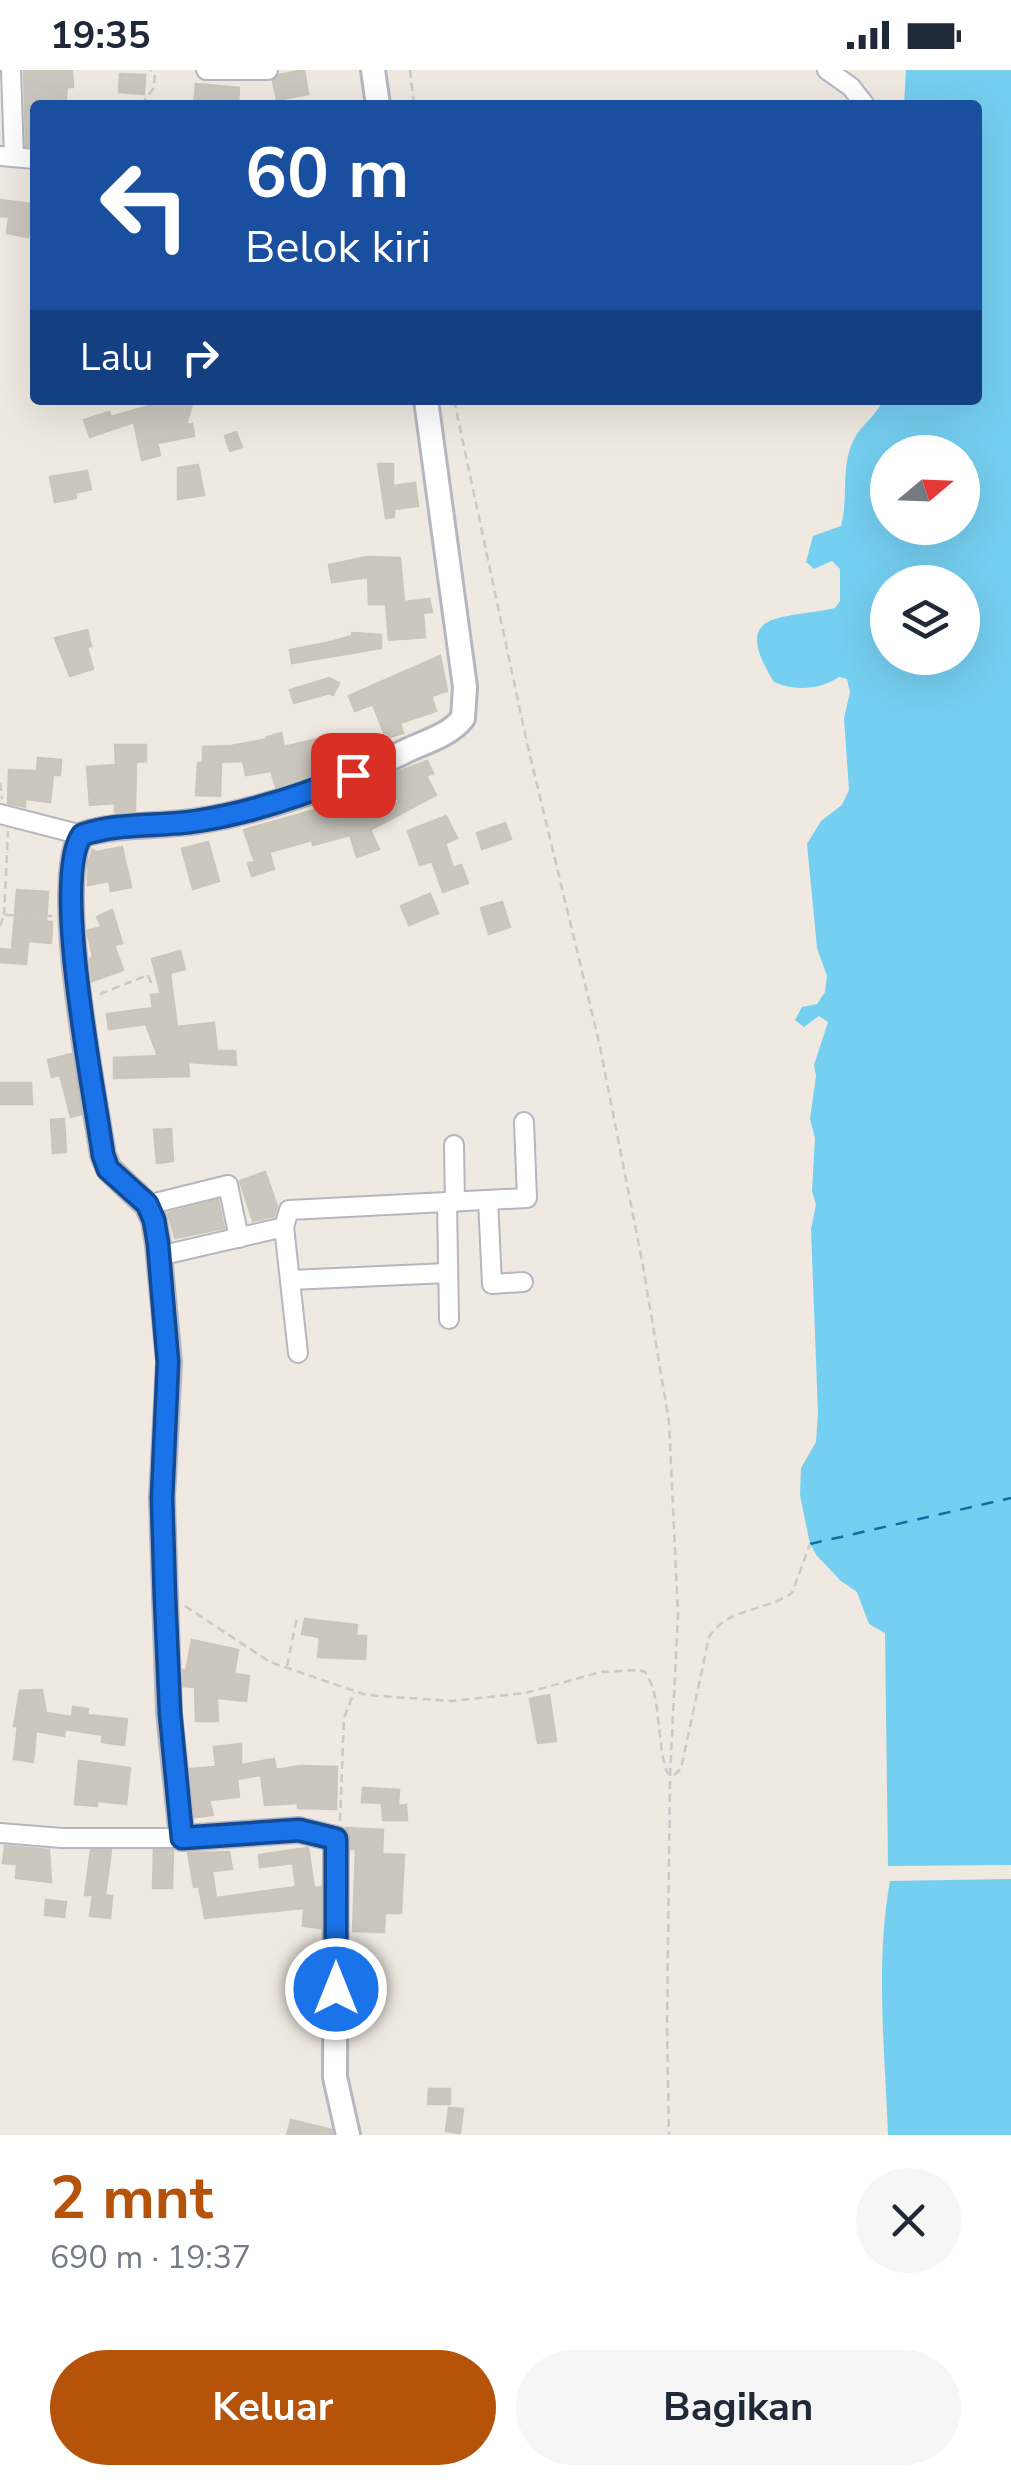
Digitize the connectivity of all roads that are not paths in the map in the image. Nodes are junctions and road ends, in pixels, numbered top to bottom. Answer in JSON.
{"nodes":[{"id":1,"x":11,"y":70,"type":"edge"},
{"id":2,"x":206,"y":70,"type":"edge"},
{"id":3,"x":268,"y":70,"type":"edge"},
{"id":4,"x":373,"y":70,"type":"edge"},
{"id":5,"x":827,"y":70,"type":"edge"},
{"id":6,"x":377,"y":100,"type":"edge"},
{"id":7,"x":861,"y":100,"type":"edge"},
{"id":8,"x":7,"y":157,"type":"edge"},
{"id":9,"x":427,"y":405,"type":"edge"},
{"id":10,"x":2,"y":815,"type":"edge"},
{"id":11,"x":82,"y":835,"type":"junction"},
{"id":12,"x":524,"y":1122,"type":"dead end"},
{"id":13,"x":454,"y":1146,"type":"dead end"},
{"id":14,"x":488,"y":1200,"type":"junction"},
{"id":15,"x":451,"y":1202,"type":"junction"},
{"id":16,"x":147,"y":1204,"type":"junction"},
{"id":17,"x":284,"y":1227,"type":"junction"},
{"id":18,"x":239,"y":1238,"type":"junction"},
{"id":19,"x":159,"y":1256,"type":"junction"},
{"id":20,"x":448,"y":1274,"type":"junction"},
{"id":21,"x":290,"y":1280,"type":"junction"},
{"id":22,"x":523,"y":1282,"type":"dead end"},
{"id":23,"x":449,"y":1319,"type":"dead end"},
{"id":24,"x":298,"y":1353,"type":"dead end"},
{"id":25,"x":0,"y":1832,"type":"edge"},
{"id":26,"x":182,"y":1838,"type":"junction"},
{"id":27,"x":348,"y":2135,"type":"edge"}],
"edges":[{"from":1,"to":8,"type":"street"},
{"from":2,"to":3,"type":"street"},
{"from":4,"to":6,"type":"street"},
{"from":5,"to":7,"type":"street"},
{"from":9,"to":11,"type":"street"},
{"from":10,"to":11,"type":"street"},
{"from":11,"to":16,"type":"street"},
{"from":12,"to":14,"type":"street"},
{"from":13,"to":15,"type":"street"},
{"from":14,"to":15,"type":"street"},
{"from":14,"to":22,"type":"street"},
{"from":15,"to":17,"type":"street"},
{"from":15,"to":20,"type":"street"},
{"from":16,"to":18,"type":"street"},
{"from":16,"to":19,"type":"street"},
{"from":17,"to":18,"type":"street"},
{"from":17,"to":21,"type":"street"},
{"from":18,"to":19,"type":"street"},
{"from":19,"to":26,"type":"street"},
{"from":20,"to":21,"type":"street"},
{"from":20,"to":23,"type":"street"},
{"from":21,"to":24,"type":"street"},
{"from":25,"to":26,"type":"street"},
{"from":26,"to":27,"type":"street"}]}
